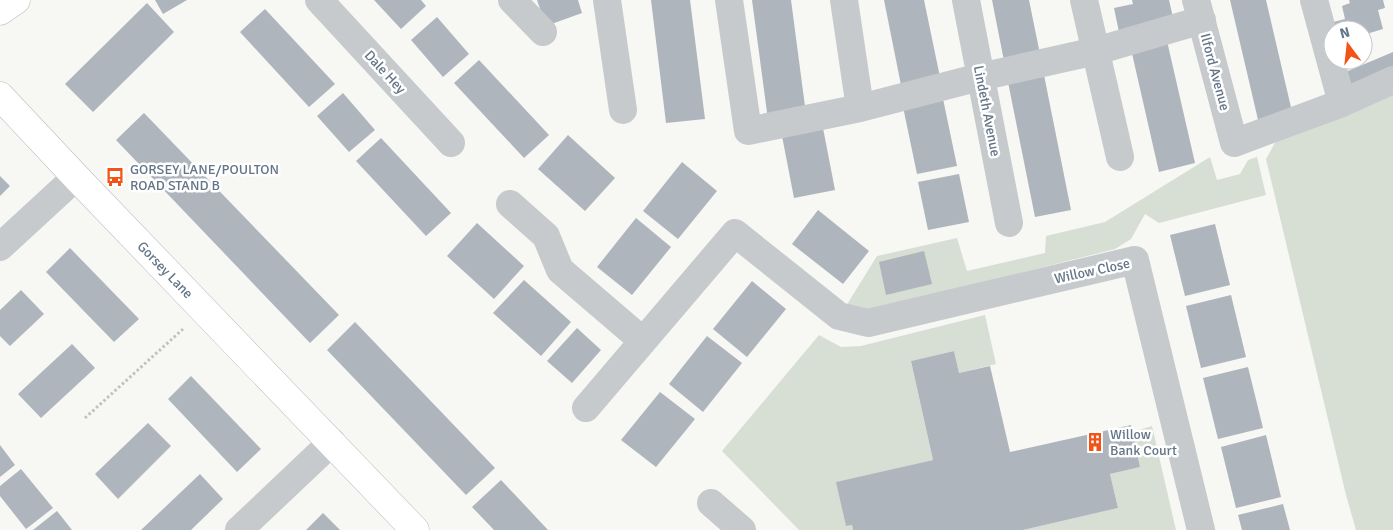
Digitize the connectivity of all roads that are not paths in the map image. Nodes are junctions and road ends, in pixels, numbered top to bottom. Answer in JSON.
{"nodes":[{"id":1,"x":16,"y":0,"type":"edge"},
{"id":2,"x":319,"y":0,"type":"edge"},
{"id":3,"x":512,"y":0,"type":"edge"},
{"id":4,"x":607,"y":0,"type":"edge"},
{"id":5,"x":729,"y":0,"type":"edge"},
{"id":6,"x":844,"y":0,"type":"edge"},
{"id":7,"x":966,"y":0,"type":"edge"},
{"id":8,"x":1084,"y":0,"type":"edge"},
{"id":9,"x":1314,"y":0,"type":"edge"},
{"id":10,"x":1199,"y":10,"type":"edge"},
{"id":11,"x":0,"y":11,"type":"edge"},
{"id":12,"x":543,"y":32,"type":"dead end"},
{"id":13,"x":1096,"y":51,"type":"junction"},
{"id":14,"x":980,"y":77,"type":"junction"},
{"id":15,"x":1393,"y":80,"type":"edge"},
{"id":16,"x":0,"y":96,"type":"edge"},
{"id":17,"x":1342,"y":102,"type":"junction"},
{"id":18,"x":860,"y":108,"type":"junction"},
{"id":19,"x":623,"y":110,"type":"dead end"},
{"id":20,"x":451,"y":144,"type":"dead end"},
{"id":21,"x":1120,"y":156,"type":"dead end"},
{"id":22,"x":76,"y":177,"type":"junction"},
{"id":23,"x":510,"y":204,"type":"dead end"},
{"id":24,"x":1009,"y":223,"type":"dead end"},
{"id":25,"x":0,"y":247,"type":"edge"},
{"id":26,"x":643,"y":341,"type":"junction"},
{"id":27,"x":586,"y":408,"type":"dead end"},
{"id":28,"x":332,"y":442,"type":"junction"},
{"id":29,"x":711,"y":502,"type":"dead end"},
{"id":30,"x":238,"y":530,"type":"edge"},
{"id":31,"x":415,"y":530,"type":"edge"},
{"id":32,"x":742,"y":530,"type":"edge"},
{"id":33,"x":1202,"y":530,"type":"edge"}],
"edges":[{"from":1,"to":11,"type":"main road"},
{"from":2,"to":20,"type":"street","name":"Dale Hey"},
{"from":3,"to":12,"type":"street"},
{"from":4,"to":19,"type":"street"},
{"from":5,"to":18,"type":"street"},
{"from":6,"to":18,"type":"street"},
{"from":7,"to":14,"type":"street","name":"Lindeth Avenue"},
{"from":8,"to":13,"type":"street"},
{"from":9,"to":17,"type":"street"},
{"from":10,"to":13,"type":"street"},
{"from":10,"to":17,"type":"street","name":"Ilford Avenue"},
{"from":13,"to":14,"type":"street"},
{"from":13,"to":21,"type":"street"},
{"from":14,"to":18,"type":"street"},
{"from":14,"to":24,"type":"street","name":"Lindeth Avenue"},
{"from":15,"to":17,"type":"street"},
{"from":16,"to":22,"type":"main road","name":"Gorsey Lane"},
{"from":22,"to":25,"type":"street"},
{"from":22,"to":28,"type":"main road","name":"Gorsey Lane"},
{"from":23,"to":26,"type":"street"},
{"from":26,"to":27,"type":"street"},
{"from":26,"to":33,"type":"street","name":"Willow Close"},
{"from":28,"to":30,"type":"street"},
{"from":28,"to":31,"type":"main road","name":"Gorsey Lane"},
{"from":29,"to":32,"type":"street"}]}
